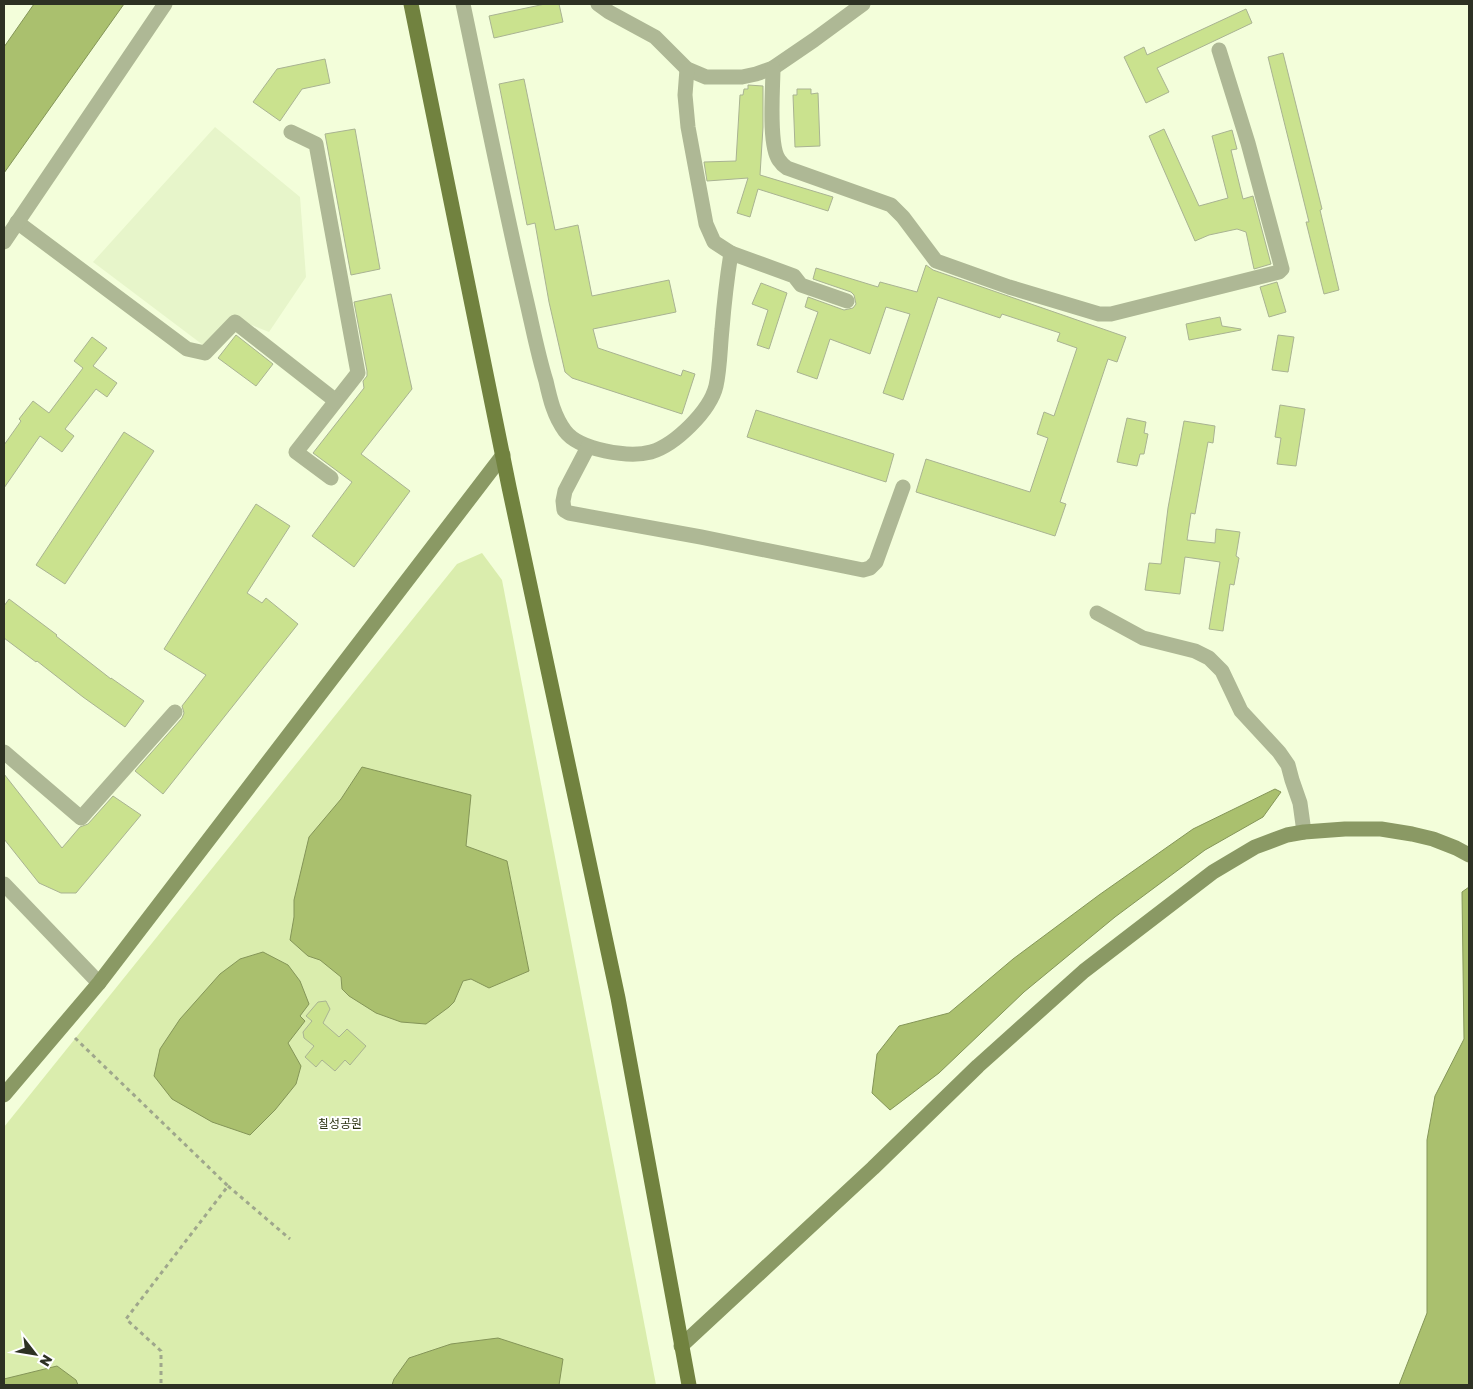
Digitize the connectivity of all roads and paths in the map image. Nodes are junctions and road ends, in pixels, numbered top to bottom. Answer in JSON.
{"nodes":[{"id":1,"x":165,"y":4,"type":"edge"},
{"id":2,"x":410,"y":4,"type":"edge"},
{"id":3,"x":463,"y":4,"type":"edge"},
{"id":4,"x":598,"y":4,"type":"edge"},
{"id":5,"x":863,"y":4,"type":"edge"},
{"id":6,"x":1219,"y":50,"type":"dead end"},
{"id":7,"x":773,"y":68,"type":"junction"},
{"id":8,"x":687,"y":69,"type":"junction"},
{"id":9,"x":291,"y":132,"type":"dead end"},
{"id":10,"x":17,"y":222,"type":"junction"},
{"id":11,"x":4,"y":242,"type":"edge"},
{"id":12,"x":731,"y":253,"type":"junction"},
{"id":13,"x":847,"y":301,"type":"dead end"},
{"id":14,"x":336,"y":400,"type":"junction"},
{"id":15,"x":588,"y":447,"type":"junction"},
{"id":16,"x":503,"y":455,"type":"junction"},
{"id":17,"x":332,"y":478,"type":"dead end"},
{"id":18,"x":903,"y":487,"type":"dead end"},
{"id":19,"x":1097,"y":613,"type":"dead end"},
{"id":20,"x":174,"y":712,"type":"dead end"},
{"id":21,"x":4,"y":752,"type":"edge"},
{"id":22,"x":1304,"y":832,"type":"junction"},
{"id":23,"x":1469,"y":855,"type":"edge"},
{"id":24,"x":4,"y":884,"type":"edge"},
{"id":25,"x":99,"y":983,"type":"junction"},
{"id":26,"x":75,"y":1038,"type":"dead end"},
{"id":27,"x":4,"y":1095,"type":"edge"},
{"id":28,"x":228,"y":1186,"type":"junction"},
{"id":29,"x":290,"y":1239,"type":"dead end"},
{"id":30,"x":681,"y":1346,"type":"junction"},
{"id":31,"x":161,"y":1385,"type":"edge"},
{"id":32,"x":689,"y":1385,"type":"edge"}],
"edges":[{"from":1,"to":10,"type":"street"},
{"from":2,"to":16,"type":"main road"},
{"from":3,"to":15,"type":"street"},
{"from":4,"to":8,"type":"street"},
{"from":5,"to":7,"type":"street"},
{"from":6,"to":7,"type":"street"},
{"from":7,"to":8,"type":"street"},
{"from":8,"to":12,"type":"street"},
{"from":9,"to":14,"type":"street"},
{"from":10,"to":11,"type":"street"},
{"from":10,"to":14,"type":"street"},
{"from":12,"to":13,"type":"street"},
{"from":12,"to":15,"type":"street"},
{"from":14,"to":17,"type":"street"},
{"from":15,"to":18,"type":"street"},
{"from":16,"to":25,"type":"street"},
{"from":16,"to":30,"type":"main road"},
{"from":19,"to":22,"type":"street"},
{"from":20,"to":21,"type":"street"},
{"from":22,"to":23,"type":"street"},
{"from":22,"to":30,"type":"street"},
{"from":24,"to":25,"type":"street"},
{"from":25,"to":27,"type":"street"},
{"from":26,"to":28,"type":"path"},
{"from":28,"to":29,"type":"path"},
{"from":28,"to":31,"type":"path"},
{"from":30,"to":32,"type":"main road"}]}
